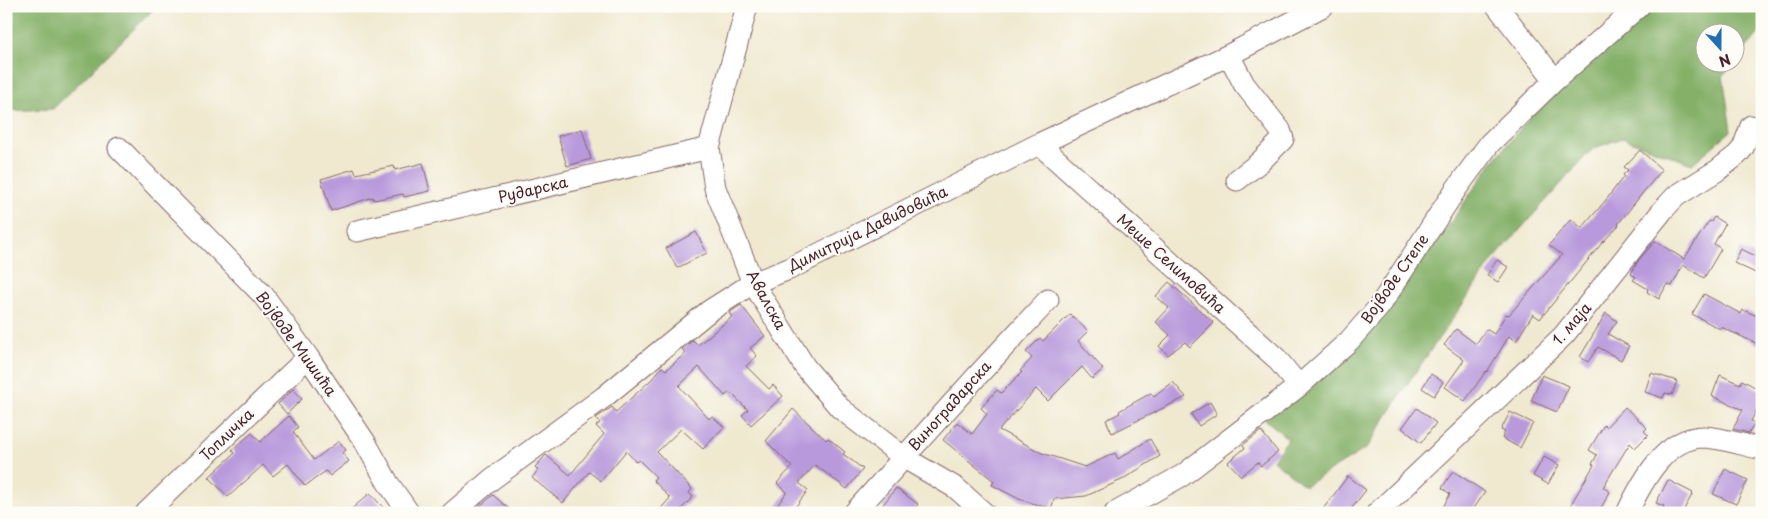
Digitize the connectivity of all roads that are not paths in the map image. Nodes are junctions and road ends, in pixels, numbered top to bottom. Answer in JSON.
{"nodes":[{"id":1,"x":747,"y":6,"type":"edge"},
{"id":2,"x":1323,"y":6,"type":"edge"},
{"id":3,"x":1497,"y":6,"type":"edge"},
{"id":4,"x":1639,"y":6,"type":"edge"},
{"id":5,"x":1229,"y":55,"type":"junction"},
{"id":6,"x":1555,"y":80,"type":"junction"},
{"id":7,"x":1751,"y":126,"type":"dead end"},
{"id":8,"x":1039,"y":144,"type":"junction"},
{"id":9,"x":119,"y":148,"type":"dead end"},
{"id":10,"x":708,"y":148,"type":"junction"},
{"id":11,"x":1237,"y":180,"type":"dead end"},
{"id":12,"x":357,"y":231,"type":"dead end"},
{"id":13,"x":753,"y":282,"type":"junction"},
{"id":14,"x":1048,"y":300,"type":"dead end"},
{"id":15,"x":308,"y":357,"type":"junction"},
{"id":16,"x":1299,"y":386,"type":"junction"},
{"id":17,"x":1762,"y":449,"type":"edge"},
{"id":18,"x":904,"y":457,"type":"junction"},
{"id":19,"x":146,"y":513,"type":"edge"},
{"id":20,"x":409,"y":513,"type":"edge"},
{"id":21,"x":452,"y":513,"type":"edge"},
{"id":22,"x":854,"y":513,"type":"edge"},
{"id":23,"x":984,"y":513,"type":"edge"},
{"id":24,"x":1115,"y":513,"type":"edge"},
{"id":25,"x":1377,"y":513,"type":"edge"},
{"id":26,"x":1627,"y":513,"type":"edge"}],
"edges":[{"from":1,"to":10,"type":"street","name":"Авалска"},
{"from":2,"to":5,"type":"street","name":"Димитрија Давидовића"},
{"from":3,"to":6,"type":"street"},
{"from":4,"to":6,"type":"street","name":"Војводе Степе"},
{"from":5,"to":8,"type":"street","name":"Димитрија Давидовића"},
{"from":5,"to":11,"type":"street"},
{"from":6,"to":16,"type":"street","name":"Војводе Степе"},
{"from":7,"to":25,"type":"street","name":"1. маја"},
{"from":8,"to":13,"type":"street","name":"Димитрија Давидовића"},
{"from":8,"to":16,"type":"street","name":"Меше Селимовића"},
{"from":9,"to":15,"type":"street","name":"Војводе Мишића"},
{"from":10,"to":12,"type":"street","name":"Рударска"},
{"from":10,"to":13,"type":"street","name":"Авалска"},
{"from":13,"to":18,"type":"street","name":"Авалска"},
{"from":13,"to":21,"type":"street","name":"Димитрија Давидовића"},
{"from":14,"to":18,"type":"street","name":"Виноградарска"},
{"from":15,"to":19,"type":"street","name":"Топличка"},
{"from":15,"to":20,"type":"street","name":"Војводе Мишића"},
{"from":16,"to":24,"type":"street","name":"Војводе Степе"},
{"from":17,"to":26,"type":"street"},
{"from":18,"to":22,"type":"street","name":"Виноградарска"},
{"from":18,"to":23,"type":"street","name":"Авалска"}]}
